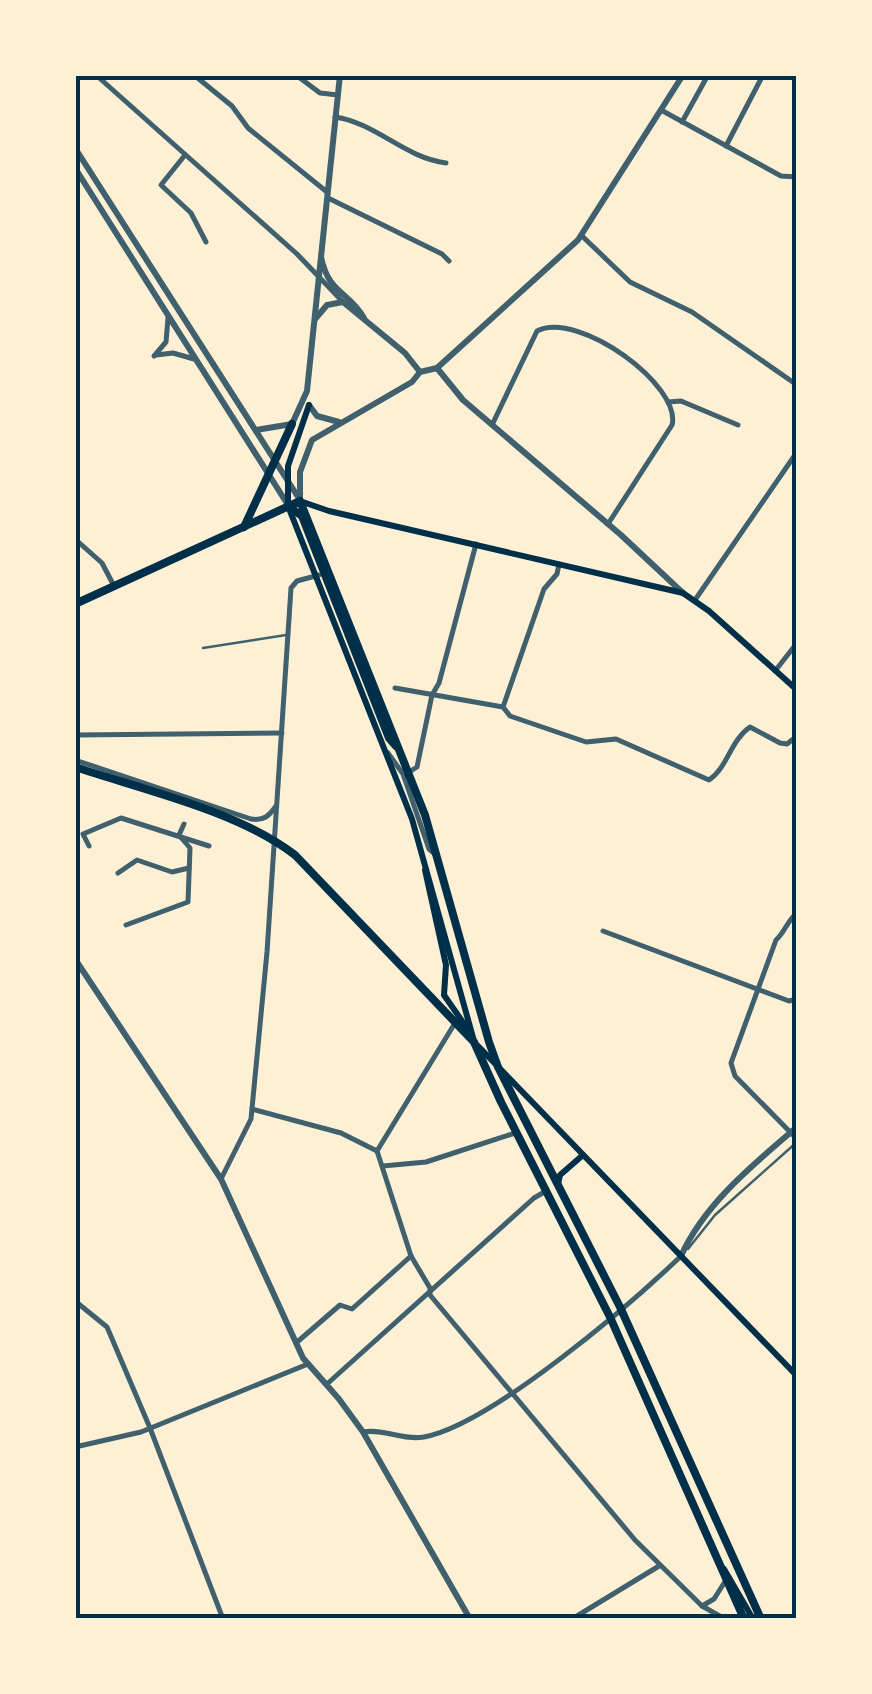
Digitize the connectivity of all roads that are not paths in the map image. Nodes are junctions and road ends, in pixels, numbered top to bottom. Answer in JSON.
{"nodes":[{"id":1,"x":96,"y":75,"type":"edge"},
{"id":2,"x":194,"y":75,"type":"edge"},
{"id":3,"x":296,"y":75,"type":"edge"},
{"id":4,"x":340,"y":75,"type":"edge"},
{"id":5,"x":683,"y":75,"type":"edge"},
{"id":6,"x":708,"y":75,"type":"edge"},
{"id":7,"x":763,"y":75,"type":"edge"},
{"id":8,"x":338,"y":95,"type":"junction"},
{"id":9,"x":661,"y":110,"type":"junction"},
{"id":10,"x":335,"y":117,"type":"junction"},
{"id":11,"x":682,"y":122,"type":"junction"},
{"id":12,"x":726,"y":146,"type":"junction"},
{"id":13,"x":75,"y":148,"type":"edge"},
{"id":14,"x":185,"y":154,"type":"junction"},
{"id":15,"x":446,"y":163,"type":"dead end"},
{"id":16,"x":75,"y":168,"type":"edge"},
{"id":17,"x":797,"y":177,"type":"edge"},
{"id":18,"x":327,"y":195,"type":"junction"},
{"id":19,"x":582,"y":236,"type":"junction"},
{"id":20,"x":206,"y":242,"type":"dead end"},
{"id":21,"x":321,"y":257,"type":"junction"},
{"id":22,"x":449,"y":261,"type":"dead end"},
{"id":23,"x":316,"y":274,"type":"junction"},
{"id":24,"x":342,"y":302,"type":"junction"},
{"id":25,"x":168,"y":315,"type":"junction"},
{"id":26,"x":365,"y":319,"type":"junction"},
{"id":27,"x":314,"y":322,"type":"junction"},
{"id":28,"x":198,"y":360,"type":"junction"},
{"id":29,"x":438,"y":368,"type":"junction"},
{"id":30,"x":420,"y":372,"type":"junction"},
{"id":31,"x":797,"y":385,"type":"edge"},
{"id":32,"x":307,"y":391,"type":"junction"},
{"id":33,"x":668,"y":402,"type":"junction"},
{"id":34,"x":309,"y":405,"type":"junction"},
{"id":35,"x":340,"y":422,"type":"junction"},
{"id":36,"x":292,"y":424,"type":"junction"},
{"id":37,"x":492,"y":424,"type":"junction"},
{"id":38,"x":738,"y":425,"type":"dead end"},
{"id":39,"x":256,"y":430,"type":"junction"},
{"id":40,"x":797,"y":452,"type":"edge"},
{"id":41,"x":277,"y":462,"type":"junction"},
{"id":42,"x":270,"y":474,"type":"junction"},
{"id":43,"x":287,"y":478,"type":"junction"},
{"id":44,"x":300,"y":501,"type":"junction"},
{"id":45,"x":288,"y":506,"type":"junction"},
{"id":46,"x":608,"y":524,"type":"junction"},
{"id":47,"x":244,"y":526,"type":"junction"},
{"id":48,"x":75,"y":538,"type":"edge"},
{"id":49,"x":476,"y":544,"type":"junction"},
{"id":50,"x":558,"y":564,"type":"junction"},
{"id":51,"x":324,"y":573,"type":"junction"},
{"id":52,"x":114,"y":586,"type":"junction"},
{"id":53,"x":683,"y":593,"type":"junction"},
{"id":54,"x":695,"y":600,"type":"junction"},
{"id":55,"x":75,"y":604,"type":"edge"},
{"id":56,"x":288,"y":635,"type":"junction"},
{"id":57,"x":797,"y":643,"type":"edge"},
{"id":58,"x":203,"y":648,"type":"dead end"},
{"id":59,"x":775,"y":670,"type":"junction"},
{"id":60,"x":394,"y":688,"type":"dead end"},
{"id":61,"x":797,"y":690,"type":"edge"},
{"id":62,"x":432,"y":695,"type":"junction"},
{"id":63,"x":503,"y":707,"type":"junction"},
{"id":64,"x":282,"y":733,"type":"junction"},
{"id":65,"x":75,"y":736,"type":"edge"},
{"id":66,"x":797,"y":736,"type":"edge"},
{"id":67,"x":387,"y":751,"type":"junction"},
{"id":68,"x":75,"y":764,"type":"edge"},
{"id":69,"x":409,"y":772,"type":"junction"},
{"id":70,"x":277,"y":805,"type":"junction"},
{"id":71,"x":184,"y":824,"type":"dead end"},
{"id":72,"x":426,"y":828,"type":"junction"},
{"id":73,"x":180,"y":836,"type":"junction"},
{"id":74,"x":276,"y":840,"type":"junction"},
{"id":75,"x":89,"y":846,"type":"dead end"},
{"id":76,"x":209,"y":846,"type":"dead end"},
{"id":77,"x":424,"y":854,"type":"junction"},
{"id":78,"x":189,"y":868,"type":"junction"},
{"id":79,"x":118,"y":874,"type":"dead end"},
{"id":80,"x":797,"y":914,"type":"edge"},
{"id":81,"x":126,"y":925,"type":"dead end"},
{"id":82,"x":602,"y":931,"type":"dead end"},
{"id":83,"x":75,"y":958,"type":"edge"},
{"id":84,"x":757,"y":990,"type":"junction"},
{"id":85,"x":797,"y":999,"type":"edge"},
{"id":86,"x":456,"y":1023,"type":"junction"},
{"id":87,"x":474,"y":1042,"type":"junction"},
{"id":88,"x":498,"y":1067,"type":"junction"},
{"id":89,"x":252,"y":1109,"type":"junction"},
{"id":90,"x":794,"y":1129,"type":"edge"},
{"id":91,"x":516,"y":1132,"type":"junction"},
{"id":92,"x":797,"y":1140,"type":"edge"},
{"id":93,"x":377,"y":1151,"type":"junction"},
{"id":94,"x":583,"y":1155,"type":"junction"},
{"id":95,"x":383,"y":1166,"type":"junction"},
{"id":96,"x":221,"y":1179,"type":"junction"},
{"id":97,"x":558,"y":1184,"type":"junction"},
{"id":98,"x":546,"y":1191,"type":"junction"},
{"id":99,"x":411,"y":1256,"type":"junction"},
{"id":100,"x":681,"y":1256,"type":"junction"},
{"id":101,"x":430,"y":1288,"type":"junction"},
{"id":102,"x":75,"y":1301,"type":"edge"},
{"id":103,"x":620,"y":1308,"type":"junction"},
{"id":104,"x":610,"y":1317,"type":"junction"},
{"id":105,"x":296,"y":1342,"type":"junction"},
{"id":106,"x":308,"y":1364,"type":"junction"},
{"id":107,"x":797,"y":1376,"type":"edge"},
{"id":108,"x":327,"y":1384,"type":"junction"},
{"id":109,"x":511,"y":1394,"type":"junction"},
{"id":110,"x":150,"y":1428,"type":"junction"},
{"id":111,"x":363,"y":1432,"type":"junction"},
{"id":112,"x":75,"y":1446,"type":"edge"},
{"id":113,"x":720,"y":1564,"type":"junction"},
{"id":114,"x":659,"y":1566,"type":"junction"},
{"id":115,"x":726,"y":1580,"type":"junction"},
{"id":116,"x":702,"y":1606,"type":"junction"},
{"id":117,"x":224,"y":1619,"type":"edge"},
{"id":118,"x":470,"y":1619,"type":"edge"},
{"id":119,"x":572,"y":1619,"type":"edge"},
{"id":120,"x":725,"y":1619,"type":"edge"},
{"id":121,"x":744,"y":1619,"type":"edge"},
{"id":122,"x":757,"y":1619,"type":"edge"}],
"edges":[{"from":1,"to":14,"type":"street"},
{"from":2,"to":18,"type":"street"},
{"from":3,"to":8,"type":"street"},
{"from":4,"to":8,"type":"street"},
{"from":5,"to":9,"type":"street"},
{"from":6,"to":11,"type":"street"},
{"from":7,"to":12,"type":"street"},
{"from":8,"to":10,"type":"street"},
{"from":9,"to":11,"type":"street"},
{"from":9,"to":19,"type":"street"},
{"from":10,"to":15,"type":"street"},
{"from":10,"to":18,"type":"street"},
{"from":11,"to":12,"type":"street"},
{"from":12,"to":17,"type":"street"},
{"from":13,"to":39,"type":"street"},
{"from":14,"to":20,"type":"street"},
{"from":14,"to":23,"type":"street"},
{"from":16,"to":25,"type":"street"},
{"from":18,"to":21,"type":"street"},
{"from":18,"to":22,"type":"street"},
{"from":19,"to":29,"type":"street"},
{"from":19,"to":31,"type":"street"},
{"from":21,"to":23,"type":"street"},
{"from":21,"to":26,"type":"street"},
{"from":23,"to":24,"type":"street"},
{"from":23,"to":27,"type":"street"},
{"from":24,"to":26,"type":"street"},
{"from":24,"to":27,"type":"street"},
{"from":25,"to":28,"type":"street"},
{"from":25,"to":28,"type":"street"},
{"from":26,"to":30,"type":"street"},
{"from":27,"to":32,"type":"street"},
{"from":28,"to":42,"type":"street"},
{"from":29,"to":30,"type":"street"},
{"from":29,"to":37,"type":"street"},
{"from":30,"to":35,"type":"street"},
{"from":32,"to":34,"type":"street"},
{"from":32,"to":36,"type":"street"},
{"from":33,"to":37,"type":"street"},
{"from":33,"to":38,"type":"street"},
{"from":33,"to":46,"type":"street"},
{"from":34,"to":35,"type":"street"},
{"from":34,"to":43,"type":"main road"},
{"from":35,"to":44,"type":"street"},
{"from":36,"to":39,"type":"street"},
{"from":36,"to":41,"type":"main road"},
{"from":37,"to":46,"type":"street"},
{"from":39,"to":41,"type":"street"},
{"from":40,"to":54,"type":"street"},
{"from":41,"to":42,"type":"main road"},
{"from":41,"to":43,"type":"street"},
{"from":42,"to":45,"type":"street"},
{"from":42,"to":47,"type":"main road"},
{"from":43,"to":44,"type":"street"},
{"from":43,"to":45,"type":"main road"},
{"from":44,"to":45,"type":"main road"},
{"from":44,"to":49,"type":"main road"},
{"from":44,"to":51,"type":"main road"},
{"from":45,"to":47,"type":"main road"},
{"from":45,"to":51,"type":"main road"},
{"from":46,"to":53,"type":"street"},
{"from":47,"to":52,"type":"main road"},
{"from":48,"to":52,"type":"street"},
{"from":49,"to":50,"type":"main road"},
{"from":49,"to":62,"type":"street"},
{"from":50,"to":53,"type":"main road"},
{"from":50,"to":63,"type":"street"},
{"from":51,"to":56,"type":"street"},
{"from":51,"to":67,"type":"main road"},
{"from":51,"to":69,"type":"main road"},
{"from":52,"to":55,"type":"main road"},
{"from":53,"to":54,"type":"main road"},
{"from":54,"to":59,"type":"main road"},
{"from":56,"to":58,"type":"lane"},
{"from":56,"to":64,"type":"street"},
{"from":57,"to":59,"type":"street"},
{"from":59,"to":61,"type":"main road"},
{"from":60,"to":62,"type":"street"},
{"from":62,"to":63,"type":"street"},
{"from":62,"to":69,"type":"street"},
{"from":63,"to":66,"type":"street"},
{"from":64,"to":65,"type":"street"},
{"from":64,"to":70,"type":"street"},
{"from":67,"to":72,"type":"street"},
{"from":67,"to":77,"type":"main road"},
{"from":68,"to":70,"type":"street"},
{"from":68,"to":74,"type":"main road"},
{"from":69,"to":72,"type":"main road"},
{"from":70,"to":74,"type":"street"},
{"from":71,"to":73,"type":"street"},
{"from":72,"to":88,"type":"main road"},
{"from":73,"to":75,"type":"street"},
{"from":73,"to":76,"type":"street"},
{"from":73,"to":78,"type":"street"},
{"from":74,"to":86,"type":"main road"},
{"from":74,"to":89,"type":"street"},
{"from":77,"to":87,"type":"main road"},
{"from":77,"to":87,"type":"main road"},
{"from":78,"to":79,"type":"street"},
{"from":78,"to":81,"type":"street"},
{"from":80,"to":84,"type":"street"},
{"from":82,"to":84,"type":"street"},
{"from":83,"to":96,"type":"street"},
{"from":84,"to":85,"type":"street"},
{"from":84,"to":90,"type":"street"},
{"from":86,"to":87,"type":"main road"},
{"from":86,"to":93,"type":"street"},
{"from":87,"to":88,"type":"main road"},
{"from":87,"to":91,"type":"main road"},
{"from":88,"to":94,"type":"main road"},
{"from":88,"to":97,"type":"main road"},
{"from":89,"to":93,"type":"street"},
{"from":89,"to":96,"type":"street"},
{"from":90,"to":92,"type":"street"},
{"from":90,"to":100,"type":"street"},
{"from":91,"to":95,"type":"street"},
{"from":91,"to":98,"type":"main road"},
{"from":92,"to":100,"type":"lane"},
{"from":93,"to":95,"type":"street"},
{"from":94,"to":97,"type":"main road"},
{"from":94,"to":100,"type":"main road"},
{"from":95,"to":99,"type":"street"},
{"from":96,"to":105,"type":"street"},
{"from":97,"to":103,"type":"main road"},
{"from":98,"to":101,"type":"street"},
{"from":98,"to":104,"type":"main road"},
{"from":99,"to":101,"type":"street"},
{"from":99,"to":105,"type":"street"},
{"from":100,"to":103,"type":"street"},
{"from":100,"to":107,"type":"main road"},
{"from":101,"to":108,"type":"street"},
{"from":101,"to":109,"type":"street"},
{"from":102,"to":110,"type":"street"},
{"from":103,"to":104,"type":"street"},
{"from":103,"to":122,"type":"main road"},
{"from":104,"to":109,"type":"street"},
{"from":104,"to":113,"type":"main road"},
{"from":105,"to":106,"type":"street"},
{"from":106,"to":108,"type":"street"},
{"from":106,"to":110,"type":"street"},
{"from":108,"to":111,"type":"street"},
{"from":109,"to":111,"type":"street"},
{"from":109,"to":114,"type":"street"},
{"from":110,"to":112,"type":"street"},
{"from":110,"to":117,"type":"street"},
{"from":111,"to":118,"type":"street"},
{"from":113,"to":115,"type":"main road"},
{"from":113,"to":122,"type":"main road"},
{"from":114,"to":116,"type":"street"},
{"from":114,"to":119,"type":"street"},
{"from":115,"to":116,"type":"street"},
{"from":115,"to":121,"type":"main road"},
{"from":116,"to":120,"type":"street"}]}
